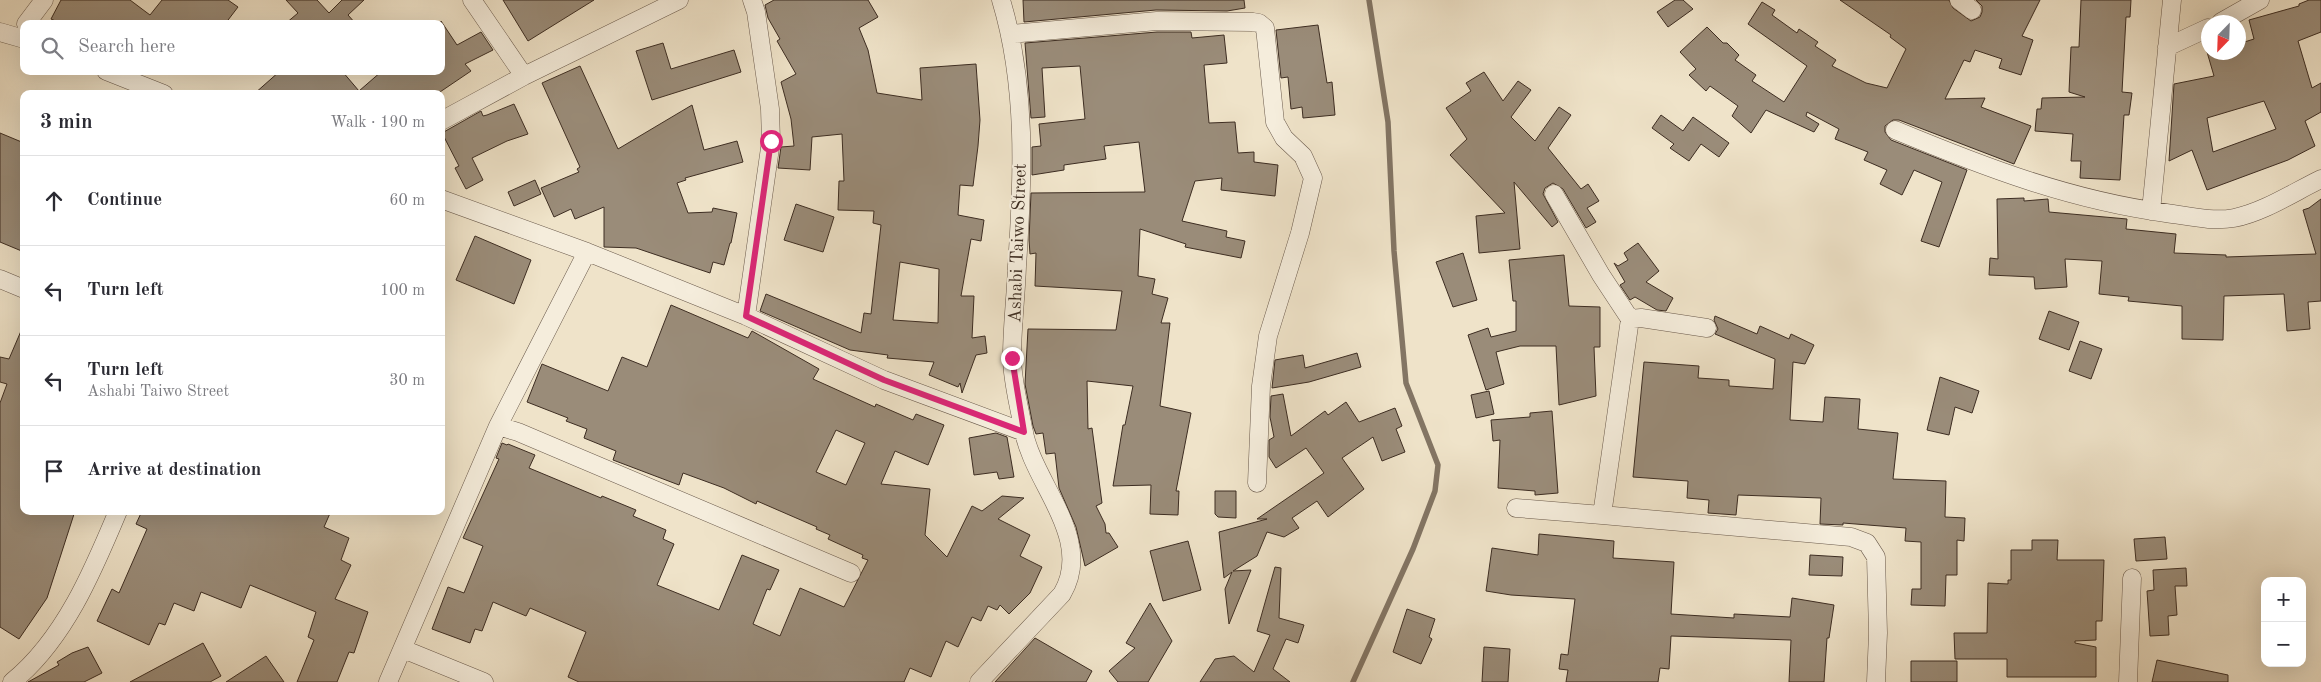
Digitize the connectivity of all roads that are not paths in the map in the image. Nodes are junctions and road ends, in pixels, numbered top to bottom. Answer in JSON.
{"nodes":[{"id":1,"x":44,"y":0,"type":"edge"},
{"id":2,"x":472,"y":0,"type":"edge"},
{"id":3,"x":678,"y":0,"type":"edge"},
{"id":4,"x":752,"y":0,"type":"edge"},
{"id":5,"x":1000,"y":0,"type":"edge"},
{"id":6,"x":2172,"y":0,"type":"edge"},
{"id":7,"x":2260,"y":0,"type":"edge"},
{"id":8,"x":2233,"y":15,"type":"edge"},
{"id":9,"x":31,"y":20,"type":"edge"},
{"id":10,"x":2201,"y":31,"type":"edge"},
{"id":11,"x":0,"y":32,"type":"edge"},
{"id":12,"x":20,"y":32,"type":"edge"},
{"id":13,"x":1011,"y":34,"type":"junction"},
{"id":14,"x":2167,"y":48,"type":"junction"},
{"id":15,"x":116,"y":75,"type":"edge"},
{"id":16,"x":524,"y":76,"type":"junction"},
{"id":17,"x":154,"y":90,"type":"edge"},
{"id":18,"x":445,"y":120,"type":"edge"},
{"id":19,"x":1894,"y":130,"type":"dead end"},
{"id":20,"x":2321,"y":179,"type":"edge"},
{"id":21,"x":1554,"y":194,"type":"dead end"},
{"id":22,"x":445,"y":200,"type":"edge"},
{"id":23,"x":2151,"y":211,"type":"junction"},
{"id":24,"x":587,"y":252,"type":"junction"},
{"id":25,"x":0,"y":279,"type":"edge"},
{"id":26,"x":20,"y":287,"type":"edge"},
{"id":27,"x":746,"y":316,"type":"junction"},
{"id":28,"x":1630,"y":319,"type":"junction"},
{"id":29,"x":1706,"y":328,"type":"dead end"},
{"id":30,"x":498,"y":426,"type":"junction"},
{"id":31,"x":1024,"y":432,"type":"junction"},
{"id":32,"x":1257,"y":483,"type":"dead end"},
{"id":33,"x":1516,"y":508,"type":"dead end"},
{"id":34,"x":116,"y":515,"type":"edge"},
{"id":35,"x":1602,"y":515,"type":"junction"},
{"id":36,"x":851,"y":573,"type":"dead end"},
{"id":37,"x":2132,"y":578,"type":"dead end"},
{"id":38,"x":403,"y":649,"type":"junction"},
{"id":39,"x":12,"y":682,"type":"edge"},
{"id":40,"x":388,"y":682,"type":"edge"},
{"id":41,"x":484,"y":682,"type":"edge"},
{"id":42,"x":979,"y":682,"type":"edge"},
{"id":43,"x":1876,"y":682,"type":"edge"},
{"id":44,"x":2128,"y":682,"type":"edge"}],
"edges":[{"from":1,"to":9,"type":"street"},
{"from":2,"to":16,"type":"street"},
{"from":3,"to":16,"type":"street"},
{"from":4,"to":27,"type":"street"},
{"from":5,"to":13,"type":"street","name":"Ashabi Taiwo Street"},
{"from":6,"to":14,"type":"street"},
{"from":7,"to":8,"type":"street"},
{"from":10,"to":14,"type":"street"},
{"from":11,"to":12,"type":"street"},
{"from":13,"to":31,"type":"street","name":"Ashabi Taiwo Street"},
{"from":13,"to":32,"type":"street"},
{"from":14,"to":23,"type":"street"},
{"from":15,"to":17,"type":"street"},
{"from":16,"to":18,"type":"street"},
{"from":19,"to":23,"type":"street"},
{"from":20,"to":23,"type":"street"},
{"from":21,"to":28,"type":"street"},
{"from":22,"to":24,"type":"street"},
{"from":24,"to":27,"type":"street"},
{"from":24,"to":30,"type":"street"},
{"from":25,"to":26,"type":"street"},
{"from":27,"to":31,"type":"street"},
{"from":28,"to":29,"type":"street"},
{"from":28,"to":35,"type":"street"},
{"from":30,"to":36,"type":"street"},
{"from":30,"to":38,"type":"street"},
{"from":31,"to":42,"type":"street","name":"Ashabi Taiwo Street"},
{"from":33,"to":35,"type":"street"},
{"from":34,"to":39,"type":"street"},
{"from":35,"to":43,"type":"street"},
{"from":37,"to":44,"type":"street"},
{"from":38,"to":40,"type":"street"},
{"from":38,"to":41,"type":"street"}]}
